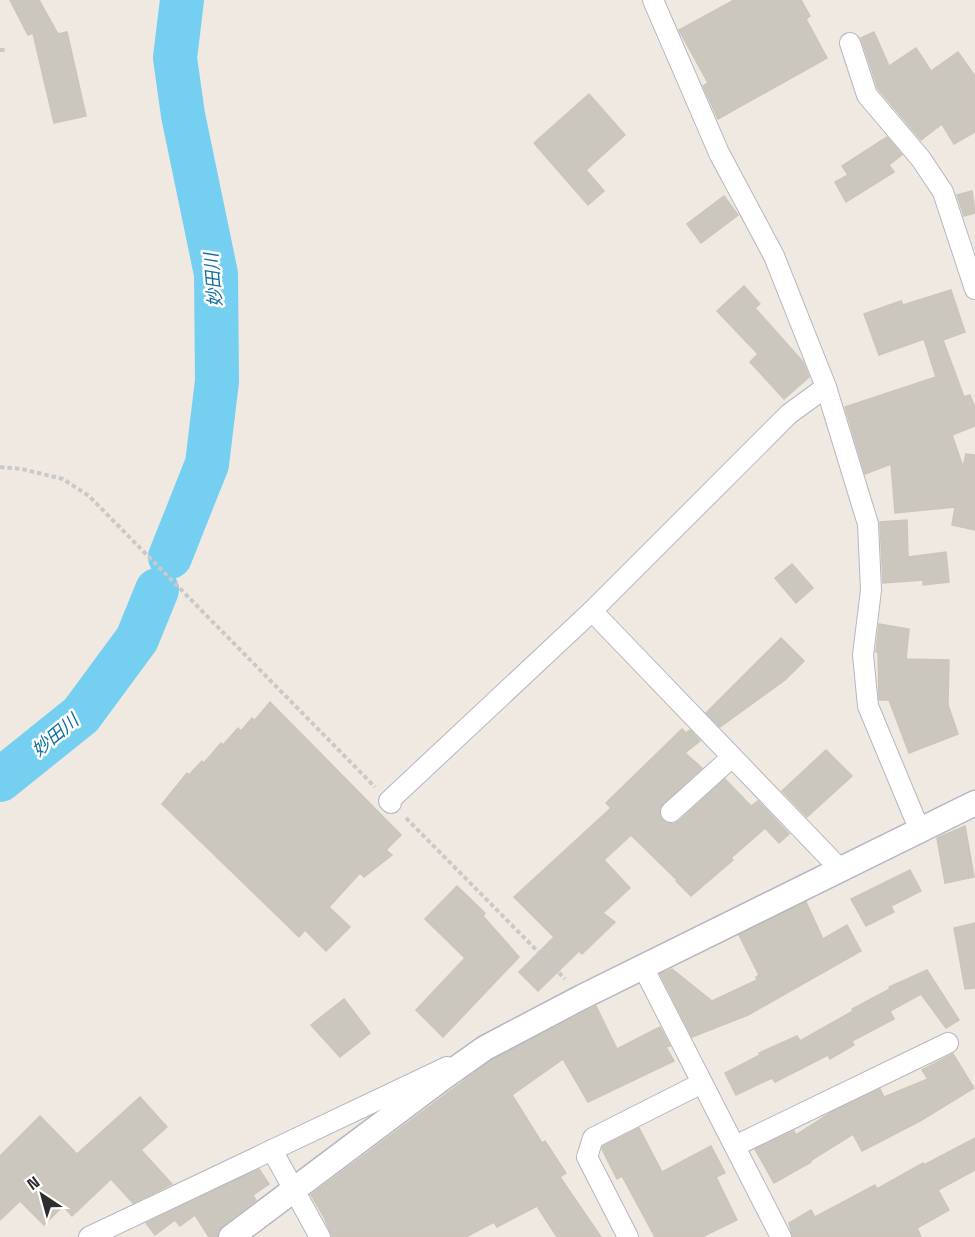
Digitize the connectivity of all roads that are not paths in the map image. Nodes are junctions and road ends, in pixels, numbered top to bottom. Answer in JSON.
{"nodes":[{"id":1,"x":653,"y":0,"type":"edge"},
{"id":2,"x":850,"y":43,"type":"dead end"},
{"id":3,"x":975,"y":289,"type":"edge"},
{"id":4,"x":826,"y":387,"type":"junction"},
{"id":5,"x":592,"y":611,"type":"junction"},
{"id":6,"x":732,"y":758,"type":"junction"},
{"id":7,"x":390,"y":802,"type":"road end"},
{"id":8,"x":975,"y":803,"type":"edge"},
{"id":9,"x":671,"y":812,"type":"dead end"},
{"id":10,"x":920,"y":831,"type":"junction"},
{"id":11,"x":841,"y":870,"type":"junction"},
{"id":12,"x":643,"y":967,"type":"junction"},
{"id":13,"x":948,"y":1043,"type":"dead end"},
{"id":14,"x":485,"y":1048,"type":"junction"},
{"id":15,"x":702,"y":1083,"type":"junction"},
{"id":16,"x":735,"y":1146,"type":"junction"},
{"id":17,"x":272,"y":1150,"type":"junction"},
{"id":18,"x":296,"y":1189,"type":"junction"},
{"id":19,"x":89,"y":1237,"type":"edge"},
{"id":20,"x":231,"y":1237,"type":"edge"},
{"id":21,"x":320,"y":1237,"type":"edge"},
{"id":22,"x":628,"y":1237,"type":"edge"},
{"id":23,"x":781,"y":1237,"type":"edge"}],
"edges":[{"from":1,"to":4,"type":"street"},
{"from":2,"to":3,"type":"street"},
{"from":4,"to":5,"type":"street"},
{"from":4,"to":10,"type":"street"},
{"from":5,"to":6,"type":"street"},
{"from":5,"to":7,"type":"street"},
{"from":6,"to":9,"type":"street"},
{"from":6,"to":11,"type":"street"},
{"from":8,"to":10,"type":"street"},
{"from":10,"to":11,"type":"street"},
{"from":11,"to":12,"type":"street"},
{"from":12,"to":14,"type":"street"},
{"from":12,"to":15,"type":"street"},
{"from":13,"to":16,"type":"street"},
{"from":14,"to":17,"type":"street"},
{"from":14,"to":18,"type":"street"},
{"from":15,"to":16,"type":"street"},
{"from":15,"to":22,"type":"street"},
{"from":16,"to":23,"type":"street"},
{"from":17,"to":18,"type":"street"},
{"from":17,"to":19,"type":"street"},
{"from":18,"to":20,"type":"street"},
{"from":18,"to":21,"type":"street"}]}
